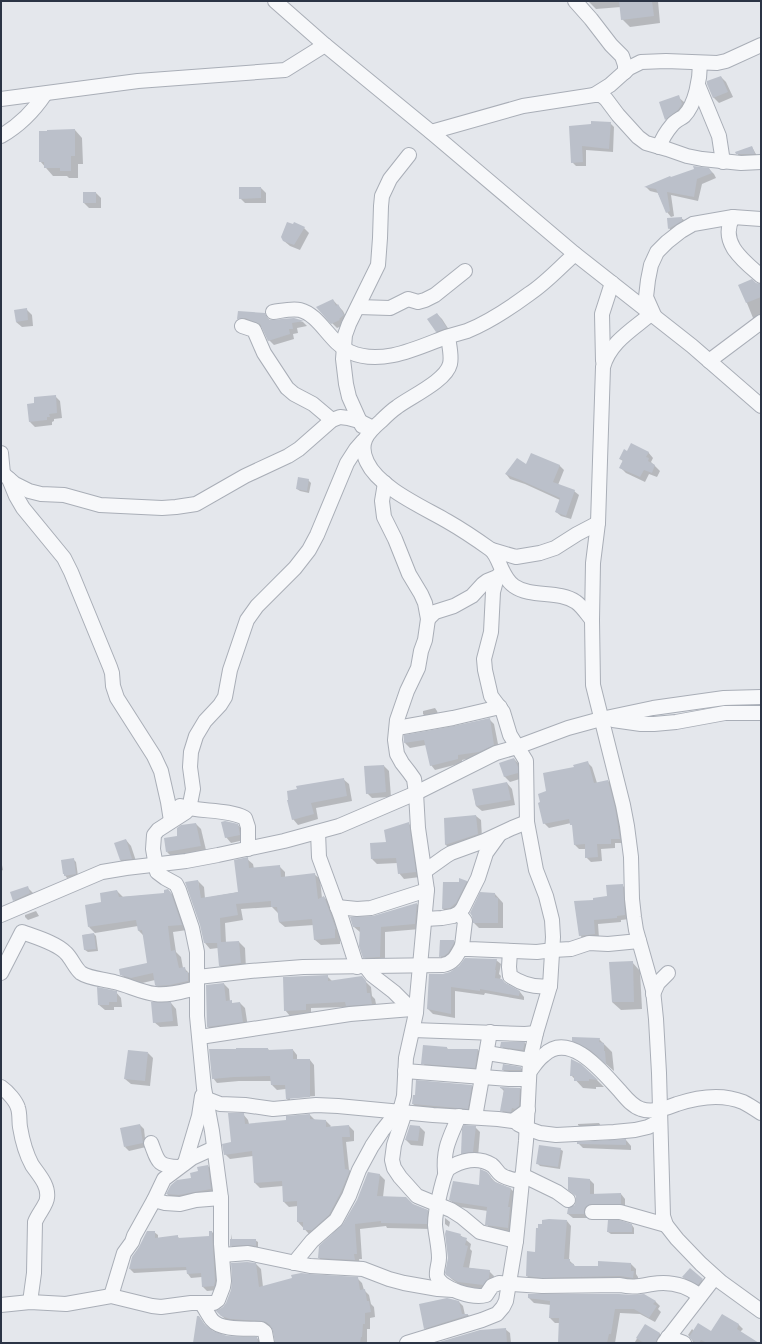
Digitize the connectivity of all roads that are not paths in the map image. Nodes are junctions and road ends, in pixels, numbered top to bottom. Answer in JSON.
{"nodes":[{"id":1,"x":275,"y":1,"type":"edge"},
{"id":2,"x":575,"y":1,"type":"edge"},
{"id":3,"x":761,"y":45,"type":"edge"},
{"id":4,"x":325,"y":46,"type":"junction"},
{"id":5,"x":700,"y":63,"type":"junction"},
{"id":6,"x":625,"y":72,"type":"junction"},
{"id":7,"x":698,"y":85,"type":"junction"},
{"id":8,"x":45,"y":94,"type":"junction"},
{"id":9,"x":594,"y":95,"type":"junction"},
{"id":10,"x":1,"y":99,"type":"edge"},
{"id":11,"x":431,"y":132,"type":"junction"},
{"id":12,"x":1,"y":136,"type":"edge"},
{"id":13,"x":659,"y":147,"type":"junction"},
{"id":14,"x":409,"y":155,"type":"dead end"},
{"id":15,"x":723,"y":162,"type":"junction"},
{"id":16,"x":761,"y":162,"type":"edge"},
{"id":17,"x":733,"y":217,"type":"junction"},
{"id":18,"x":761,"y":219,"type":"edge"},
{"id":19,"x":575,"y":254,"type":"junction"},
{"id":20,"x":466,"y":271,"type":"dead end"},
{"id":21,"x":761,"y":276,"type":"edge"},
{"id":22,"x":612,"y":283,"type":"junction"},
{"id":23,"x":358,"y":307,"type":"junction"},
{"id":24,"x":273,"y":312,"type":"dead end"},
{"id":25,"x":653,"y":316,"type":"junction"},
{"id":26,"x":761,"y":322,"type":"edge"},
{"id":27,"x":242,"y":326,"type":"dead end"},
{"id":28,"x":448,"y":337,"type":"junction"},
{"id":29,"x":343,"y":348,"type":"junction"},
{"id":30,"x":709,"y":361,"type":"junction"},
{"id":31,"x":603,"y":367,"type":"junction"},
{"id":32,"x":761,"y":406,"type":"edge"},
{"id":33,"x":332,"y":420,"type":"junction"},
{"id":34,"x":359,"y":421,"type":"junction"},
{"id":35,"x":368,"y":435,"type":"junction"},
{"id":36,"x":1,"y":453,"type":"edge"},
{"id":37,"x":4,"y":475,"type":"edge"},
{"id":38,"x":385,"y":483,"type":"junction"},
{"id":39,"x":598,"y":523,"type":"junction"},
{"id":40,"x":492,"y":550,"type":"junction"},
{"id":41,"x":499,"y":574,"type":"junction"},
{"id":42,"x":428,"y":619,"type":"junction"},
{"id":43,"x":592,"y":620,"type":"junction"},
{"id":44,"x":761,"y":697,"type":"edge"},
{"id":45,"x":500,"y":707,"type":"junction"},
{"id":46,"x":761,"y":713,"type":"edge"},
{"id":47,"x":601,"y":719,"type":"junction"},
{"id":48,"x":397,"y":728,"type":"junction"},
{"id":49,"x":517,"y":747,"type":"junction"},
{"id":50,"x":416,"y":793,"type":"junction"},
{"id":51,"x":168,"y":802,"type":"junction"},
{"id":52,"x":189,"y":808,"type":"junction"},
{"id":53,"x":171,"y":821,"type":"junction"},
{"id":54,"x":527,"y":822,"type":"junction"},
{"id":55,"x":318,"y":832,"type":"junction"},
{"id":56,"x":499,"y":835,"type":"junction"},
{"id":57,"x":248,"y":848,"type":"junction"},
{"id":58,"x":156,"y":864,"type":"junction"},
{"id":59,"x":425,"y":871,"type":"junction"},
{"id":60,"x":427,"y":890,"type":"junction"},
{"id":61,"x":337,"y":907,"type":"junction"},
{"id":62,"x":459,"y":913,"type":"junction"},
{"id":63,"x":1,"y":915,"type":"edge"},
{"id":64,"x":425,"y":919,"type":"junction"},
{"id":65,"x":639,"y":941,"type":"junction"},
{"id":66,"x":462,"y":946,"type":"junction"},
{"id":67,"x":553,"y":950,"type":"junction"},
{"id":68,"x":510,"y":951,"type":"junction"},
{"id":69,"x":420,"y":966,"type":"junction"},
{"id":70,"x":362,"y":967,"type":"junction"},
{"id":71,"x":391,"y":967,"type":"junction"},
{"id":72,"x":1,"y":972,"type":"edge"},
{"id":73,"x":668,"y":973,"type":"dead end"},
{"id":74,"x":198,"y":983,"type":"junction"},
{"id":75,"x":550,"y":986,"type":"junction"},
{"id":76,"x":394,"y":992,"type":"junction"},
{"id":77,"x":653,"y":994,"type":"junction"},
{"id":78,"x":414,"y":1011,"type":"junction"},
{"id":79,"x":413,"y":1030,"type":"junction"},
{"id":80,"x":490,"y":1032,"type":"junction"},
{"id":81,"x":536,"y":1033,"type":"junction"},
{"id":82,"x":200,"y":1037,"type":"junction"},
{"id":83,"x":486,"y":1053,"type":"junction"},
{"id":84,"x":530,"y":1070,"type":"junction"},
{"id":85,"x":405,"y":1071,"type":"junction"},
{"id":86,"x":483,"y":1077,"type":"junction"},
{"id":87,"x":1,"y":1087,"type":"edge"},
{"id":88,"x":205,"y":1094,"type":"junction"},
{"id":89,"x":528,"y":1110,"type":"junction"},
{"id":90,"x":401,"y":1112,"type":"junction"},
{"id":91,"x":761,"y":1113,"type":"edge"},
{"id":92,"x":660,"y":1115,"type":"junction"},
{"id":93,"x":459,"y":1116,"type":"junction"},
{"id":94,"x":475,"y":1117,"type":"junction"},
{"id":95,"x":513,"y":1121,"type":"junction"},
{"id":96,"x":526,"y":1128,"type":"junction"},
{"id":97,"x":151,"y":1143,"type":"dead end"},
{"id":98,"x":214,"y":1148,"type":"junction"},
{"id":99,"x":160,"y":1163,"type":"junction"},
{"id":100,"x":182,"y":1165,"type":"junction"},
{"id":101,"x":445,"y":1172,"type":"junction"},
{"id":102,"x":521,"y":1178,"type":"junction"},
{"id":103,"x":156,"y":1194,"type":"junction"},
{"id":104,"x":221,"y":1198,"type":"junction"},
{"id":105,"x":568,"y":1200,"type":"dead end"},
{"id":106,"x":437,"y":1205,"type":"junction"},
{"id":107,"x":592,"y":1212,"type":"dead end"},
{"id":108,"x":666,"y":1225,"type":"junction"},
{"id":109,"x":516,"y":1241,"type":"junction"},
{"id":110,"x":222,"y":1255,"type":"junction"},
{"id":111,"x":294,"y":1263,"type":"junction"},
{"id":112,"x":715,"y":1277,"type":"junction"},
{"id":113,"x":510,"y":1283,"type":"junction"},
{"id":114,"x":455,"y":1291,"type":"junction"},
{"id":115,"x":111,"y":1296,"type":"junction"},
{"id":116,"x":700,"y":1296,"type":"junction"},
{"id":117,"x":30,"y":1302,"type":"junction"},
{"id":118,"x":201,"y":1304,"type":"junction"},
{"id":119,"x":1,"y":1305,"type":"edge"},
{"id":120,"x":761,"y":1311,"type":"edge"},
{"id":121,"x":666,"y":1340,"type":"edge"},
{"id":122,"x":267,"y":1343,"type":"edge"},
{"id":123,"x":407,"y":1343,"type":"edge"},
{"id":124,"x":684,"y":1343,"type":"edge"}],
"edges":[{"from":1,"to":4,"type":"street"},
{"from":2,"to":6,"type":"street"},
{"from":3,"to":5,"type":"street"},
{"from":4,"to":8,"type":"street"},
{"from":4,"to":11,"type":"street"},
{"from":5,"to":6,"type":"street"},
{"from":5,"to":7,"type":"street"},
{"from":6,"to":9,"type":"street"},
{"from":7,"to":13,"type":"street"},
{"from":7,"to":15,"type":"street"},
{"from":8,"to":10,"type":"street"},
{"from":8,"to":12,"type":"street"},
{"from":9,"to":11,"type":"street"},
{"from":9,"to":13,"type":"street"},
{"from":11,"to":19,"type":"street"},
{"from":13,"to":15,"type":"street"},
{"from":14,"to":23,"type":"street"},
{"from":15,"to":16,"type":"street"},
{"from":17,"to":18,"type":"street"},
{"from":17,"to":21,"type":"street"},
{"from":17,"to":25,"type":"street"},
{"from":19,"to":22,"type":"street"},
{"from":19,"to":28,"type":"street"},
{"from":20,"to":23,"type":"street"},
{"from":22,"to":25,"type":"street"},
{"from":22,"to":31,"type":"street"},
{"from":23,"to":29,"type":"street"},
{"from":24,"to":29,"type":"street"},
{"from":25,"to":30,"type":"street"},
{"from":25,"to":31,"type":"street"},
{"from":26,"to":30,"type":"street"},
{"from":27,"to":33,"type":"street"},
{"from":28,"to":29,"type":"street"},
{"from":28,"to":35,"type":"street"},
{"from":29,"to":34,"type":"street"},
{"from":30,"to":32,"type":"street"},
{"from":31,"to":39,"type":"street"},
{"from":33,"to":34,"type":"street"},
{"from":33,"to":37,"type":"street"},
{"from":34,"to":35,"type":"street"},
{"from":35,"to":38,"type":"street"},
{"from":35,"to":52,"type":"street"},
{"from":36,"to":37,"type":"street"},
{"from":37,"to":51,"type":"street"},
{"from":38,"to":40,"type":"street"},
{"from":38,"to":42,"type":"street"},
{"from":39,"to":40,"type":"street"},
{"from":39,"to":43,"type":"street"},
{"from":40,"to":41,"type":"street"},
{"from":41,"to":42,"type":"street"},
{"from":41,"to":43,"type":"street"},
{"from":41,"to":45,"type":"street"},
{"from":42,"to":48,"type":"street"},
{"from":43,"to":47,"type":"street"},
{"from":44,"to":47,"type":"street"},
{"from":45,"to":48,"type":"street"},
{"from":45,"to":49,"type":"street"},
{"from":46,"to":47,"type":"street"},
{"from":47,"to":49,"type":"street"},
{"from":47,"to":65,"type":"street"},
{"from":48,"to":50,"type":"street"},
{"from":49,"to":50,"type":"street"},
{"from":49,"to":54,"type":"street"},
{"from":50,"to":55,"type":"street"},
{"from":50,"to":59,"type":"street"},
{"from":51,"to":52,"type":"street"},
{"from":51,"to":53,"type":"street"},
{"from":52,"to":53,"type":"street"},
{"from":52,"to":57,"type":"street"},
{"from":53,"to":58,"type":"street"},
{"from":54,"to":56,"type":"street"},
{"from":54,"to":67,"type":"street"},
{"from":55,"to":57,"type":"street"},
{"from":55,"to":61,"type":"street"},
{"from":56,"to":59,"type":"street"},
{"from":56,"to":62,"type":"street"},
{"from":57,"to":58,"type":"street"},
{"from":58,"to":63,"type":"street"},
{"from":58,"to":74,"type":"street"},
{"from":59,"to":60,"type":"street"},
{"from":60,"to":61,"type":"street"},
{"from":60,"to":64,"type":"street"},
{"from":61,"to":70,"type":"street"},
{"from":62,"to":64,"type":"street"},
{"from":62,"to":66,"type":"street"},
{"from":64,"to":69,"type":"street"},
{"from":65,"to":67,"type":"street"},
{"from":65,"to":77,"type":"street"},
{"from":66,"to":68,"type":"street"},
{"from":66,"to":69,"type":"street"},
{"from":67,"to":68,"type":"street"},
{"from":67,"to":75,"type":"street"},
{"from":68,"to":75,"type":"street"},
{"from":69,"to":71,"type":"street"},
{"from":69,"to":78,"type":"street"},
{"from":70,"to":71,"type":"street"},
{"from":70,"to":74,"type":"street"},
{"from":70,"to":76,"type":"street"},
{"from":71,"to":76,"type":"street"},
{"from":72,"to":74,"type":"street"},
{"from":73,"to":77,"type":"street"},
{"from":74,"to":82,"type":"street"},
{"from":75,"to":81,"type":"street"},
{"from":76,"to":78,"type":"street"},
{"from":77,"to":92,"type":"street"},
{"from":78,"to":79,"type":"street"},
{"from":78,"to":82,"type":"street"},
{"from":79,"to":80,"type":"street"},
{"from":79,"to":85,"type":"street"},
{"from":80,"to":81,"type":"street"},
{"from":80,"to":83,"type":"street"},
{"from":81,"to":84,"type":"street"},
{"from":82,"to":88,"type":"street"},
{"from":83,"to":84,"type":"street"},
{"from":83,"to":86,"type":"street"},
{"from":84,"to":86,"type":"street"},
{"from":84,"to":89,"type":"street"},
{"from":84,"to":92,"type":"street"},
{"from":85,"to":86,"type":"street"},
{"from":85,"to":90,"type":"street"},
{"from":86,"to":94,"type":"street"},
{"from":87,"to":117,"type":"street"},
{"from":88,"to":90,"type":"street"},
{"from":88,"to":98,"type":"street"},
{"from":88,"to":100,"type":"street"},
{"from":89,"to":95,"type":"street"},
{"from":89,"to":96,"type":"street"},
{"from":90,"to":93,"type":"street"},
{"from":90,"to":106,"type":"street"},
{"from":90,"to":111,"type":"street"},
{"from":91,"to":92,"type":"street"},
{"from":92,"to":96,"type":"street"},
{"from":92,"to":108,"type":"street"},
{"from":93,"to":94,"type":"street"},
{"from":93,"to":101,"type":"street"},
{"from":94,"to":95,"type":"street"},
{"from":95,"to":96,"type":"street"},
{"from":96,"to":102,"type":"street"},
{"from":97,"to":99,"type":"street"},
{"from":98,"to":100,"type":"street"},
{"from":98,"to":104,"type":"street"},
{"from":99,"to":100,"type":"street"},
{"from":99,"to":103,"type":"street"},
{"from":100,"to":103,"type":"street"},
{"from":101,"to":102,"type":"street"},
{"from":101,"to":106,"type":"street"},
{"from":102,"to":105,"type":"street"},
{"from":102,"to":109,"type":"street"},
{"from":103,"to":104,"type":"street"},
{"from":103,"to":115,"type":"street"},
{"from":104,"to":110,"type":"street"},
{"from":106,"to":109,"type":"street"},
{"from":106,"to":114,"type":"street"},
{"from":107,"to":108,"type":"street"},
{"from":108,"to":112,"type":"street"},
{"from":109,"to":113,"type":"street"},
{"from":110,"to":111,"type":"street"},
{"from":110,"to":118,"type":"street"},
{"from":111,"to":114,"type":"street"},
{"from":112,"to":116,"type":"street"},
{"from":112,"to":120,"type":"street"},
{"from":113,"to":114,"type":"street"},
{"from":113,"to":116,"type":"street"},
{"from":113,"to":123,"type":"street"},
{"from":115,"to":117,"type":"street"},
{"from":115,"to":118,"type":"street"},
{"from":116,"to":121,"type":"street"},
{"from":117,"to":119,"type":"street"},
{"from":118,"to":122,"type":"street"},
{"from":121,"to":124,"type":"street"}]}
